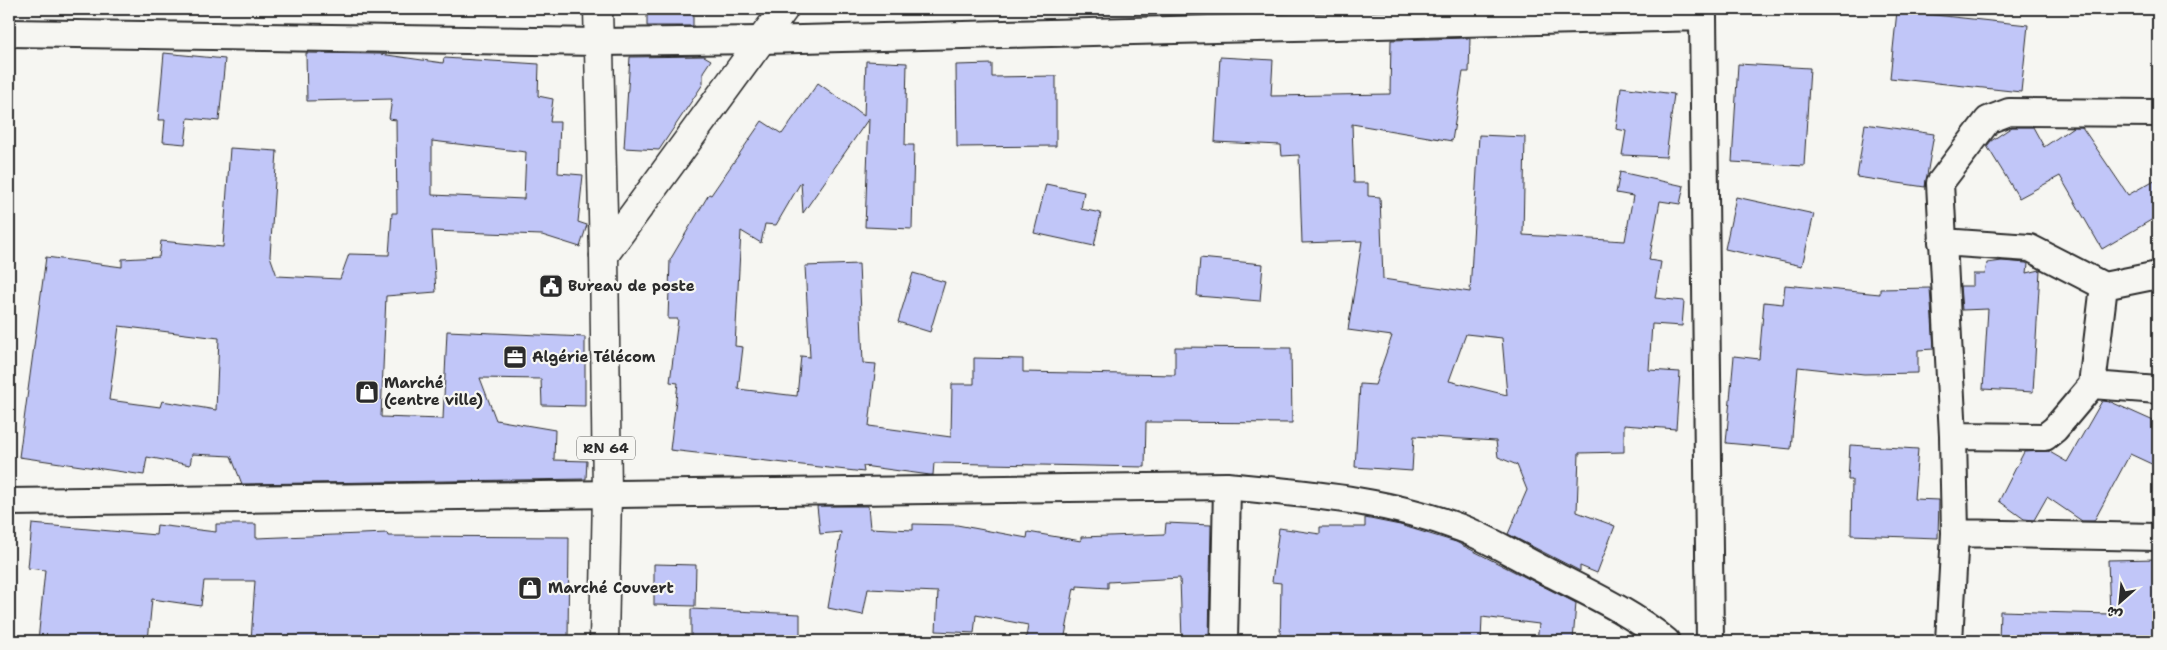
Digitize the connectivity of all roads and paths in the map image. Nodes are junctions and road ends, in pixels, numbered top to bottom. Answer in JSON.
{"nodes":[{"id":1,"x":598,"y":9,"type":"edge"},
{"id":2,"x":784,"y":9,"type":"edge"},
{"id":3,"x":9,"y":33,"type":"edge"},
{"id":4,"x":761,"y":40,"type":"junction"},
{"id":5,"x":598,"y":42,"type":"junction"},
{"id":6,"x":2158,"y":114,"type":"edge"},
{"id":7,"x":1942,"y":242,"type":"junction"},
{"id":8,"x":604,"y":255,"type":"junction"},
{"id":9,"x":2158,"y":275,"type":"edge"},
{"id":10,"x":2104,"y":286,"type":"junction"},
{"id":11,"x":2092,"y":385,"type":"junction"},
{"id":12,"x":2158,"y":390,"type":"edge"},
{"id":13,"x":1953,"y":436,"type":"junction"},
{"id":14,"x":1226,"y":486,"type":"junction"},
{"id":15,"x":606,"y":494,"type":"junction"},
{"id":16,"x":9,"y":502,"type":"edge"},
{"id":17,"x":1955,"y":533,"type":"junction"},
{"id":18,"x":2158,"y":537,"type":"edge"},
{"id":19,"x":604,"y":641,"type":"edge"},
{"id":20,"x":1224,"y":641,"type":"edge"},
{"id":21,"x":1666,"y":641,"type":"edge"},
{"id":22,"x":1710,"y":641,"type":"edge"},
{"id":23,"x":1949,"y":641,"type":"edge"}],
"edges":[{"from":1,"to":5,"type":"main road"},
{"from":2,"to":4,"type":"main road"},
{"from":3,"to":5,"type":"street"},
{"from":4,"to":5,"type":"street"},
{"from":4,"to":8,"type":"main road"},
{"from":4,"to":22,"type":"street"},
{"from":5,"to":8,"type":"main road"},
{"from":6,"to":7,"type":"street"},
{"from":7,"to":10,"type":"street"},
{"from":7,"to":13,"type":"street"},
{"from":8,"to":15,"type":"main road","number":"RN 64"},
{"from":9,"to":10,"type":"street"},
{"from":10,"to":11,"type":"street"},
{"from":11,"to":12,"type":"street"},
{"from":11,"to":13,"type":"street"},
{"from":13,"to":17,"type":"street"},
{"from":14,"to":15,"type":"street"},
{"from":14,"to":20,"type":"street"},
{"from":14,"to":21,"type":"street"},
{"from":15,"to":16,"type":"street"},
{"from":15,"to":19,"type":"main road","number":"RN 64"},
{"from":17,"to":18,"type":"street"},
{"from":17,"to":23,"type":"street"}]}
